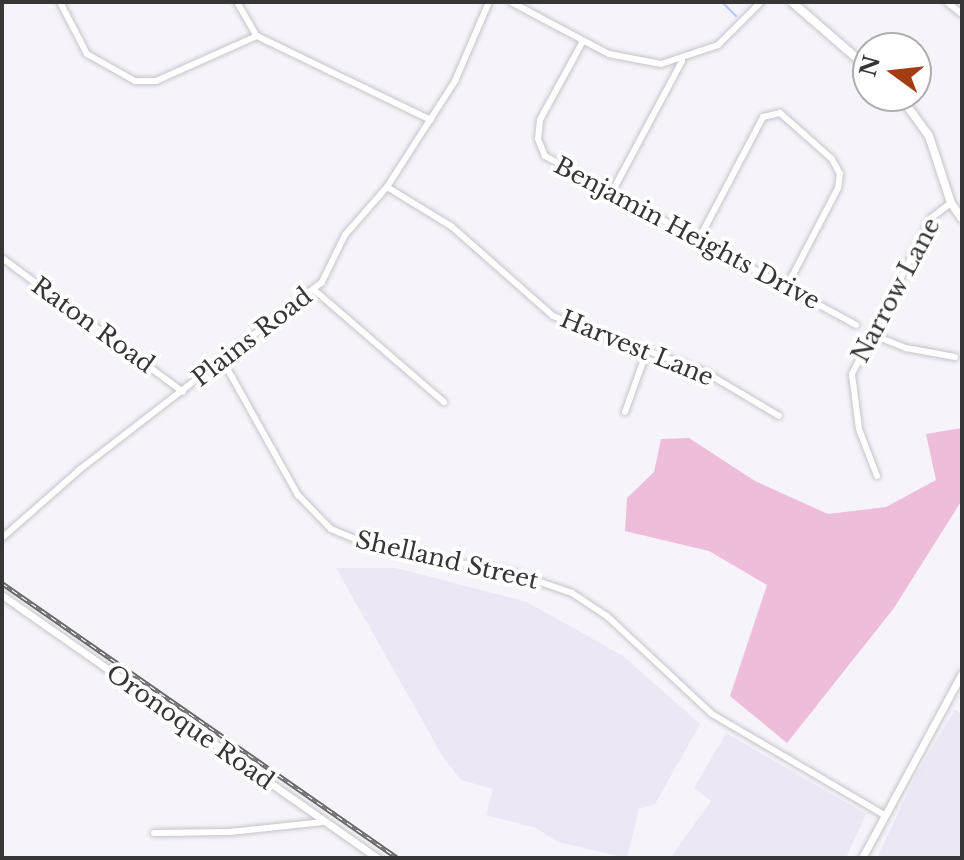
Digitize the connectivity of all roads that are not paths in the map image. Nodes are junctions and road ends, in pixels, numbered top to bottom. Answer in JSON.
{"nodes":[{"id":1,"x":60,"y":2,"type":"edge"},
{"id":2,"x":237,"y":2,"type":"edge"},
{"id":3,"x":489,"y":2,"type":"edge"},
{"id":4,"x":511,"y":2,"type":"edge"},
{"id":5,"x":761,"y":2,"type":"edge"},
{"id":6,"x":792,"y":2,"type":"edge"},
{"id":7,"x":947,"y":2,"type":"edge"},
{"id":8,"x":962,"y":14,"type":"edge"},
{"id":9,"x":257,"y":36,"type":"junction"},
{"id":10,"x":583,"y":41,"type":"junction"},
{"id":11,"x":852,"y":54,"type":"edge"},
{"id":12,"x":682,"y":61,"type":"junction"},
{"id":13,"x":912,"y":112,"type":"edge"},
{"id":14,"x":431,"y":120,"type":"junction"},
{"id":15,"x":387,"y":187,"type":"junction"},
{"id":16,"x":611,"y":194,"type":"junction"},
{"id":17,"x":951,"y":203,"type":"junction"},
{"id":18,"x":962,"y":219,"type":"edge"},
{"id":19,"x":699,"y":239,"type":"junction"},
{"id":20,"x":2,"y":258,"type":"edge"},
{"id":21,"x":787,"y":286,"type":"junction"},
{"id":22,"x":313,"y":289,"type":"junction"},
{"id":23,"x":856,"y":325,"type":"dead end"},
{"id":24,"x":871,"y":334,"type":"junction"},
{"id":25,"x":647,"y":351,"type":"junction"},
{"id":26,"x":955,"y":357,"type":"dead end"},
{"id":27,"x":223,"y":361,"type":"junction"},
{"id":28,"x":183,"y":392,"type":"junction"},
{"id":29,"x":444,"y":402,"type":"dead end"},
{"id":30,"x":625,"y":412,"type":"dead end"},
{"id":31,"x":779,"y":416,"type":"dead end"},
{"id":32,"x":877,"y":476,"type":"dead end"},
{"id":33,"x":2,"y":538,"type":"edge"},
{"id":34,"x":2,"y":595,"type":"edge"},
{"id":35,"x":962,"y":673,"type":"edge"},
{"id":36,"x":884,"y":815,"type":"junction"},
{"id":37,"x":323,"y":822,"type":"junction"},
{"id":38,"x":154,"y":833,"type":"dead end"},
{"id":39,"x":378,"y":858,"type":"edge"},
{"id":40,"x":862,"y":858,"type":"edge"}],
"edges":[{"from":1,"to":9,"type":"street"},
{"from":2,"to":9,"type":"street"},
{"from":3,"to":14,"type":"street","name":"Plains Road"},
{"from":4,"to":10,"type":"street"},
{"from":5,"to":12,"type":"street"},
{"from":6,"to":11,"type":"main road"},
{"from":7,"to":8,"type":"street"},
{"from":9,"to":14,"type":"street"},
{"from":10,"to":12,"type":"street"},
{"from":10,"to":16,"type":"street","name":"Benjamin Heights Drive"},
{"from":12,"to":16,"type":"street"},
{"from":13,"to":17,"type":"main road"},
{"from":14,"to":15,"type":"street","name":"Plains Road"},
{"from":15,"to":22,"type":"street","name":"Plains Road"},
{"from":15,"to":25,"type":"street","name":"Harvest Lane"},
{"from":16,"to":19,"type":"street","name":"Benjamin Heights Drive"},
{"from":17,"to":18,"type":"main road"},
{"from":17,"to":24,"type":"street","name":"Narrow Lane"},
{"from":19,"to":21,"type":"street","name":"Benjamin Heights Drive"},
{"from":19,"to":21,"type":"street"},
{"from":20,"to":28,"type":"street","name":"Raton Road"},
{"from":21,"to":23,"type":"street","name":"Benjamin Heights Drive"},
{"from":22,"to":27,"type":"street","name":"Plains Road"},
{"from":22,"to":29,"type":"street"},
{"from":24,"to":26,"type":"street"},
{"from":24,"to":32,"type":"street","name":"Narrow Lane"},
{"from":25,"to":30,"type":"street"},
{"from":25,"to":31,"type":"street","name":"Harvest Lane"},
{"from":27,"to":28,"type":"street","name":"Plains Road"},
{"from":27,"to":36,"type":"street","name":"Shelland Street"},
{"from":28,"to":33,"type":"street","name":"Plains Road"},
{"from":34,"to":37,"type":"street","name":"Oronoque Road"},
{"from":35,"to":36,"type":"street"},
{"from":36,"to":40,"type":"street"},
{"from":37,"to":38,"type":"street"},
{"from":37,"to":39,"type":"street","name":"Oronoque Road"}]}
